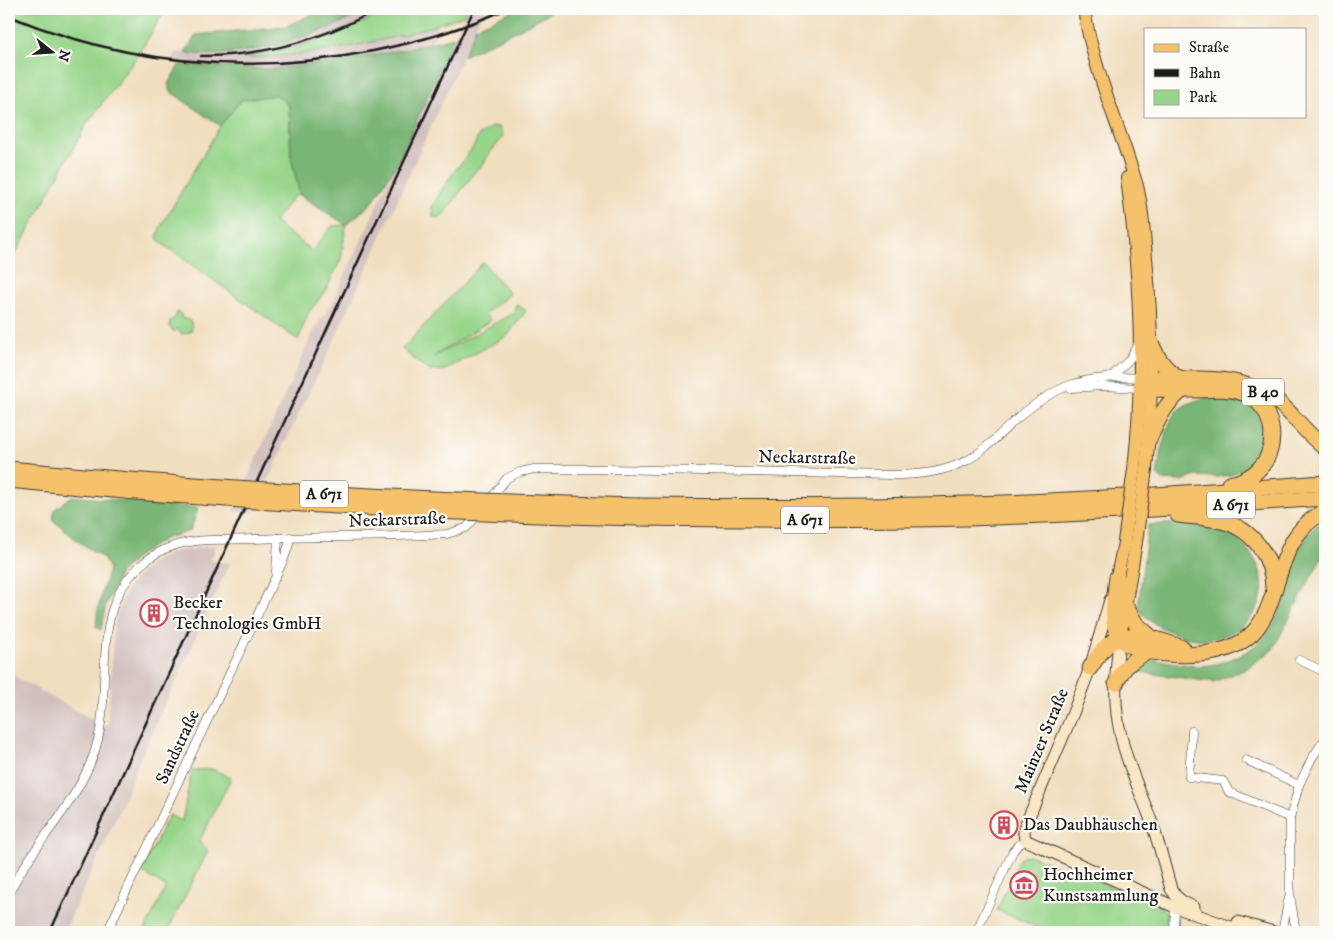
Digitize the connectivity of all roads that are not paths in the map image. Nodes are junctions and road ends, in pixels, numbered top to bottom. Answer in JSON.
{"nodes":[{"id":1,"x":1084,"y":9,"type":"edge"},
{"id":2,"x":1146,"y":342,"type":"junction"},
{"id":3,"x":1111,"y":377,"type":"junction"},
{"id":4,"x":1146,"y":383,"type":"junction"},
{"id":5,"x":1182,"y":385,"type":"junction"},
{"id":6,"x":1062,"y":389,"type":"junction"},
{"id":7,"x":1149,"y":439,"type":"junction"},
{"id":8,"x":1325,"y":448,"type":"edge"},
{"id":9,"x":9,"y":469,"type":"edge"},
{"id":10,"x":1140,"y":469,"type":"junction"},
{"id":11,"x":9,"y":480,"type":"edge"},
{"id":12,"x":1325,"y":484,"type":"edge"},
{"id":13,"x":1193,"y":492,"type":"junction"},
{"id":14,"x":1325,"y":498,"type":"edge"},
{"id":15,"x":1137,"y":510,"type":"junction"},
{"id":16,"x":1325,"y":511,"type":"edge"},
{"id":17,"x":640,"y":512,"type":"junction"},
{"id":18,"x":290,"y":537,"type":"junction"},
{"id":19,"x":278,"y":538,"type":"junction"},
{"id":20,"x":1130,"y":542,"type":"junction"},
{"id":21,"x":276,"y":574,"type":"junction"},
{"id":22,"x":1117,"y":577,"type":"junction"},
{"id":23,"x":1271,"y":602,"type":"junction"},
{"id":24,"x":1125,"y":605,"type":"junction"},
{"id":25,"x":1120,"y":637,"type":"junction"},
{"id":26,"x":1151,"y":645,"type":"junction"},
{"id":27,"x":1299,"y":660,"type":"dead end"},
{"id":28,"x":1090,"y":668,"type":"junction"},
{"id":29,"x":1325,"y":672,"type":"edge"},
{"id":30,"x":1116,"y":683,"type":"junction"},
{"id":31,"x":1192,"y":731,"type":"dead end"},
{"id":32,"x":1325,"y":739,"type":"edge"},
{"id":33,"x":1246,"y":760,"type":"dead end"},
{"id":34,"x":1298,"y":785,"type":"junction"},
{"id":35,"x":1290,"y":818,"type":"junction"},
{"id":36,"x":1026,"y":841,"type":"junction"},
{"id":37,"x":1168,"y":875,"type":"junction"},
{"id":38,"x":1144,"y":892,"type":"junction"},
{"id":39,"x":9,"y":893,"type":"edge"},
{"id":40,"x":1290,"y":895,"type":"junction"},
{"id":41,"x":1179,"y":905,"type":"junction"},
{"id":42,"x":107,"y":932,"type":"edge"},
{"id":43,"x":976,"y":932,"type":"edge"},
{"id":44,"x":1174,"y":932,"type":"edge"},
{"id":45,"x":1245,"y":932,"type":"edge"},
{"id":46,"x":1274,"y":932,"type":"edge"},
{"id":47,"x":1282,"y":932,"type":"edge"},
{"id":48,"x":1296,"y":932,"type":"edge"}],
"edges":[{"from":1,"to":2,"type":"main road"},
{"from":2,"to":3,"type":"street"},
{"from":2,"to":4,"type":"main road"},
{"from":2,"to":5,"type":"highway"},
{"from":3,"to":4,"type":"street","name":"Neckarstraße"},
{"from":3,"to":6,"type":"street","name":"Neckarstraße"},
{"from":4,"to":5,"type":"highway"},
{"from":4,"to":6,"type":"street","name":"Neckarstraße"},
{"from":4,"to":7,"type":"main road"},
{"from":4,"to":10,"type":"main road"},
{"from":5,"to":7,"type":"highway"},
{"from":5,"to":8,"type":"highway","number":"B 40"},
{"from":5,"to":13,"type":"highway"},
{"from":6,"to":18,"type":"street","name":"Neckarstraße"},
{"from":7,"to":10,"type":"main road"},
{"from":9,"to":17,"type":"highway","number":"A 671","bridge":true},
{"from":10,"to":20,"type":"main road","bridge":true},
{"from":11,"to":17,"type":"highway","number":"A 671","bridge":true},
{"from":12,"to":13,"type":"highway","number":"A 671"},
{"from":13,"to":17,"type":"highway","number":"A 671"},
{"from":14,"to":15,"type":"highway","number":"A 671"},
{"from":15,"to":17,"type":"highway","number":"A 671"},
{"from":15,"to":23,"type":"highway"},
{"from":16,"to":23,"type":"highway"},
{"from":18,"to":19,"type":"street","name":"Neckarstraße"},
{"from":18,"to":21,"type":"street","name":"Sandstraße"},
{"from":19,"to":21,"type":"street","name":"Sandstraße"},
{"from":19,"to":39,"type":"street","name":"Neckarstraße"},
{"from":20,"to":22,"type":"main road"},
{"from":20,"to":24,"type":"main road"},
{"from":21,"to":42,"type":"street","name":"Sandstraße"},
{"from":22,"to":25,"type":"highway"},
{"from":22,"to":28,"type":"main road","name":"Mainzer Straße"},
{"from":23,"to":26,"type":"highway"},
{"from":24,"to":25,"type":"main road"},
{"from":24,"to":26,"type":"highway"},
{"from":25,"to":26,"type":"highway"},
{"from":25,"to":28,"type":"highway"},
{"from":25,"to":30,"type":"main road"},
{"from":26,"to":30,"type":"highway"},
{"from":27,"to":29,"type":"street"},
{"from":28,"to":36,"type":"main road","name":"Mainzer Straße"},
{"from":30,"to":37,"type":"main road"},
{"from":31,"to":35,"type":"street"},
{"from":32,"to":34,"type":"street"},
{"from":33,"to":34,"type":"street"},
{"from":34,"to":35,"type":"street"},
{"from":35,"to":40,"type":"street"},
{"from":36,"to":38,"type":"main road"},
{"from":36,"to":43,"type":"street"},
{"from":37,"to":38,"type":"main road"},
{"from":37,"to":41,"type":"main road"},
{"from":38,"to":41,"type":"main road"},
{"from":40,"to":47,"type":"street"},
{"from":40,"to":48,"type":"street"},
{"from":41,"to":44,"type":"street"},
{"from":41,"to":45,"type":"main road"},
{"from":41,"to":46,"type":"main road"}]}
